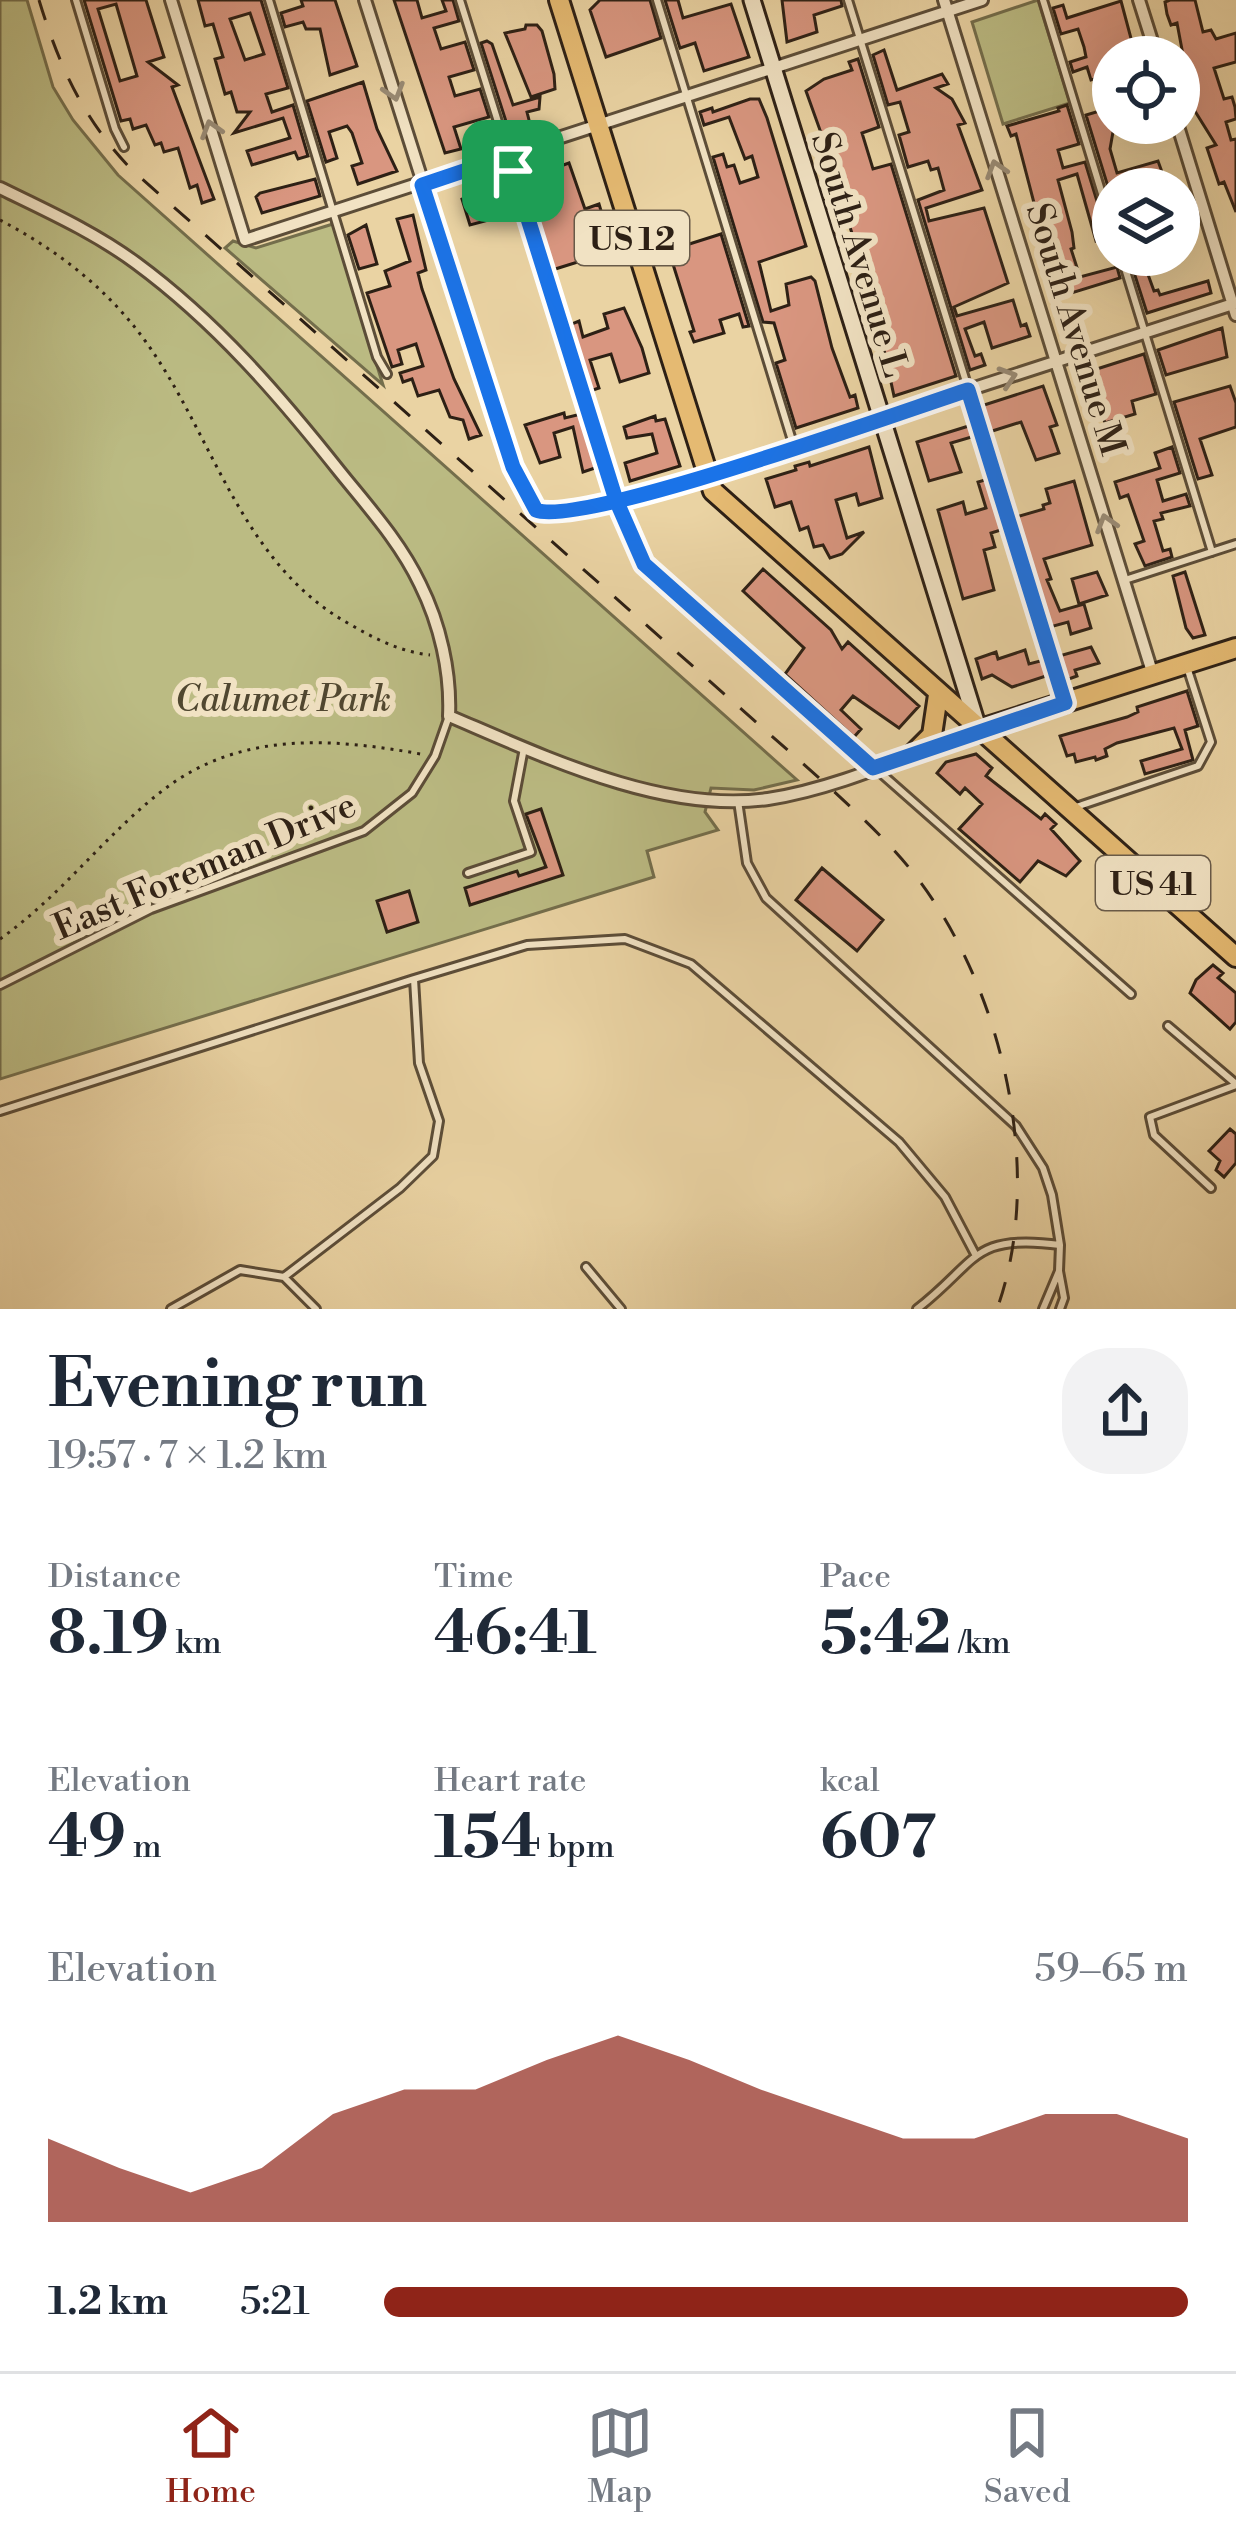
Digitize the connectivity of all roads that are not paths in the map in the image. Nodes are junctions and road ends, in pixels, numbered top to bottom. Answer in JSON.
{"nodes":[{"id":1,"x":76,"y":0,"type":"edge"},
{"id":2,"x":171,"y":0,"type":"edge"},
{"id":3,"x":268,"y":0,"type":"edge"},
{"id":4,"x":365,"y":0,"type":"edge"},
{"id":5,"x":460,"y":0,"type":"edge"},
{"id":6,"x":559,"y":0,"type":"edge"},
{"id":7,"x":657,"y":0,"type":"edge"},
{"id":8,"x":752,"y":0,"type":"edge"},
{"id":9,"x":848,"y":0,"type":"edge"},
{"id":10,"x":982,"y":0,"type":"edge"},
{"id":11,"x":1043,"y":0,"type":"edge"},
{"id":12,"x":1139,"y":0,"type":"edge"},
{"id":13,"x":946,"y":6,"type":"edge"},
{"id":14,"x":1150,"y":36,"type":"edge"},
{"id":15,"x":861,"y":40,"type":"junction"},
{"id":16,"x":773,"y":69,"type":"junction"},
{"id":17,"x":687,"y":97,"type":"junction"},
{"id":18,"x":598,"y":127,"type":"junction"},
{"id":19,"x":1184,"y":144,"type":"edge"},
{"id":20,"x":124,"y":147,"type":"dead end"},
{"id":21,"x":508,"y":156,"type":"junction"},
{"id":22,"x":1094,"y":168,"type":"edge"},
{"id":23,"x":422,"y":185,"type":"junction"},
{"id":24,"x":0,"y":188,"type":"edge"},
{"id":25,"x":333,"y":213,"type":"junction"},
{"id":26,"x":1126,"y":276,"type":"edge"},
{"id":27,"x":1235,"y":308,"type":"edge"},
{"id":28,"x":1144,"y":333,"type":"junction"},
{"id":29,"x":1056,"y":362,"type":"junction"},
{"id":30,"x":387,"y":374,"type":"dead end"},
{"id":31,"x":968,"y":390,"type":"junction"},
{"id":32,"x":880,"y":419,"type":"junction"},
{"id":33,"x":794,"y":447,"type":"junction"},
{"id":34,"x":706,"y":476,"type":"junction"},
{"id":35,"x":616,"y":500,"type":"junction"},
{"id":36,"x":1236,"y":544,"type":"edge"},
{"id":37,"x":1212,"y":552,"type":"junction"},
{"id":38,"x":1124,"y":580,"type":"junction"},
{"id":39,"x":1236,"y":649,"type":"edge"},
{"id":40,"x":1186,"y":664,"type":"junction"},
{"id":41,"x":1153,"y":675,"type":"junction"},
{"id":42,"x":938,"y":694,"type":"junction"},
{"id":43,"x":1065,"y":703,"type":"junction"},
{"id":44,"x":449,"y":716,"type":"junction"},
{"id":45,"x":979,"y":730,"type":"junction"},
{"id":46,"x":524,"y":748,"type":"junction"},
{"id":47,"x":914,"y":753,"type":"junction"},
{"id":48,"x":873,"y":768,"type":"junction"},
{"id":49,"x":738,"y":801,"type":"junction"},
{"id":50,"x":1069,"y":809,"type":"junction"},
{"id":51,"x":468,"y":873,"type":"dead end"},
{"id":52,"x":1233,"y":947,"type":"edge"},
{"id":53,"x":414,"y":979,"type":"junction"},
{"id":54,"x":0,"y":985,"type":"edge"},
{"id":55,"x":1131,"y":994,"type":"dead end"},
{"id":56,"x":1168,"y":1026,"type":"dead end"},
{"id":57,"x":1236,"y":1085,"type":"edge"},
{"id":58,"x":0,"y":1111,"type":"edge"},
{"id":59,"x":1210,"y":1188,"type":"dead end"},
{"id":60,"x":1060,"y":1245,"type":"junction"},
{"id":61,"x":975,"y":1254,"type":"junction"},
{"id":62,"x":586,"y":1267,"type":"dead end"},
{"id":63,"x":1059,"y":1271,"type":"junction"},
{"id":64,"x":284,"y":1277,"type":"junction"},
{"id":65,"x":171,"y":1309,"type":"edge"},
{"id":66,"x":316,"y":1309,"type":"edge"},
{"id":67,"x":621,"y":1309,"type":"edge"},
{"id":68,"x":917,"y":1309,"type":"edge"},
{"id":69,"x":1042,"y":1309,"type":"edge"},
{"id":70,"x":1060,"y":1309,"type":"edge"}],
"edges":[{"from":1,"to":20,"type":"lane"},
{"from":25,"to":2,"type":"street","one_way":true},
{"from":3,"to":25,"type":"lane"},
{"from":4,"to":23,"type":"street","one_way":true},
{"from":5,"to":21,"type":"lane"},
{"from":6,"to":18,"type":"main road","number":"US 12"},
{"from":7,"to":17,"type":"lane"},
{"from":8,"to":16,"type":"street","name":"South Avenue L"},
{"from":9,"to":15,"type":"lane"},
{"from":10,"to":13,"type":"street"},
{"from":11,"to":22,"type":"lane"},
{"from":12,"to":14,"type":"street"},
{"from":13,"to":15,"type":"street"},
{"from":29,"to":13,"type":"street","name":"South Avenue M","one_way":true},
{"from":15,"to":16,"type":"street"},
{"from":15,"to":31,"type":"lane"},
{"from":16,"to":17,"type":"street"},
{"from":16,"to":32,"type":"street","name":"South Avenue L"},
{"from":17,"to":18,"type":"street"},
{"from":17,"to":33,"type":"lane"},
{"from":18,"to":21,"type":"street"},
{"from":18,"to":34,"type":"main road","number":"US 12"},
{"from":19,"to":27,"type":"street"},
{"from":21,"to":23,"type":"street"},
{"from":21,"to":35,"type":"lane"},
{"from":23,"to":25,"type":"street"},
{"from":23,"to":35,"type":"street"},
{"from":24,"to":44,"type":"street"},
{"from":25,"to":30,"type":"lane"},
{"from":26,"to":28,"type":"lane"},
{"from":27,"to":28,"type":"street"},
{"from":28,"to":29,"type":"street"},
{"from":28,"to":37,"type":"lane"},
{"from":31,"to":29,"type":"street","one_way":true},
{"from":38,"to":29,"type":"street","name":"South Avenue M","one_way":true},
{"from":31,"to":32,"type":"street"},
{"from":31,"to":43,"type":"lane"},
{"from":32,"to":33,"type":"street"},
{"from":32,"to":45,"type":"street","name":"South Avenue L"},
{"from":33,"to":34,"type":"street"},
{"from":34,"to":35,"type":"street"},
{"from":34,"to":42,"type":"main road","number":"US 12"},
{"from":35,"to":48,"type":"lane"},
{"from":36,"to":37,"type":"lane"},
{"from":37,"to":38,"type":"lane"},
{"from":38,"to":41,"type":"street","name":"South Avenue M"},
{"from":39,"to":40,"type":"main road"},
{"from":40,"to":41,"type":"main road"},
{"from":40,"to":50,"type":"lane"},
{"from":41,"to":43,"type":"main road"},
{"from":42,"to":45,"type":"main road","number":"US 12"},
{"from":42,"to":47,"type":"main road"},
{"from":43,"to":45,"type":"main road"},
{"from":44,"to":46,"type":"street"},
{"from":44,"to":54,"type":"lane","name":"East Foreman Drive"},
{"from":45,"to":47,"type":"street"},
{"from":45,"to":50,"type":"main road","number":"US 41"},
{"from":46,"to":49,"type":"street"},
{"from":46,"to":51,"type":"lane"},
{"from":47,"to":48,"type":"street"},
{"from":48,"to":49,"type":"street"},
{"from":48,"to":55,"type":"lane"},
{"from":49,"to":60,"type":"lane"},
{"from":50,"to":52,"type":"main road","number":"US 41"},
{"from":53,"to":58,"type":"lane"},
{"from":53,"to":61,"type":"lane"},
{"from":53,"to":64,"type":"lane"},
{"from":56,"to":57,"type":"lane"},
{"from":57,"to":59,"type":"lane"},
{"from":60,"to":61,"type":"lane"},
{"from":60,"to":63,"type":"lane"},
{"from":61,"to":68,"type":"lane"},
{"from":62,"to":67,"type":"lane"},
{"from":63,"to":69,"type":"lane"},
{"from":63,"to":70,"type":"lane"},
{"from":64,"to":65,"type":"lane"},
{"from":64,"to":66,"type":"lane"}]}
